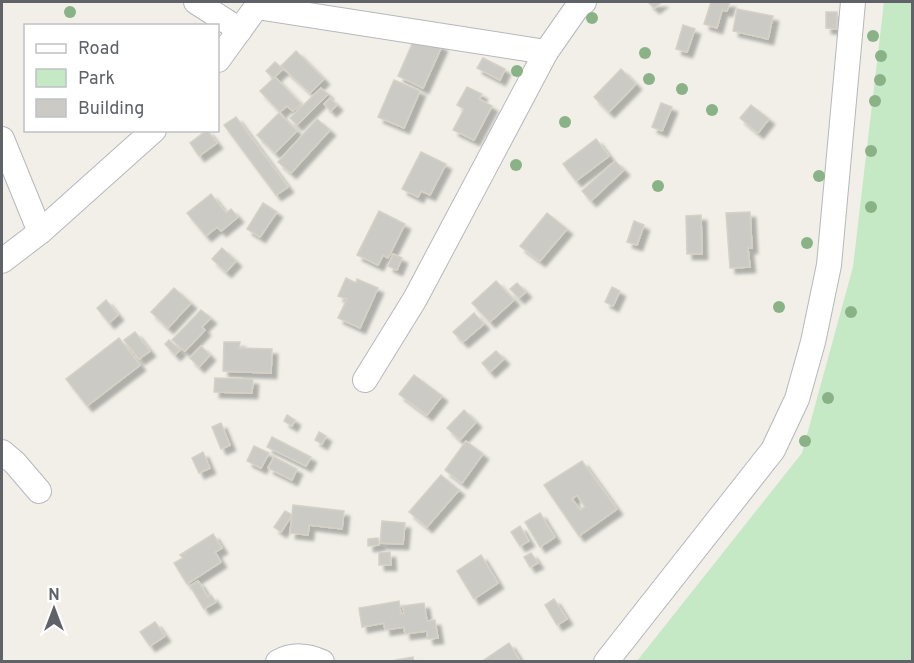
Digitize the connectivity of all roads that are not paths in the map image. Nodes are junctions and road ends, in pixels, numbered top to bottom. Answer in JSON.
{"nodes":[{"id":1,"x":196,"y":2,"type":"edge"},
{"id":2,"x":584,"y":2,"type":"edge"},
{"id":3,"x":853,"y":2,"type":"edge"},
{"id":4,"x":258,"y":4,"type":"edge"},
{"id":5,"x":240,"y":30,"type":"junction"},
{"id":6,"x":546,"y":52,"type":"junction"},
{"id":7,"x":219,"y":59,"type":"edge"},
{"id":8,"x":152,"y":132,"type":"edge"},
{"id":9,"x":2,"y":139,"type":"edge"},
{"id":10,"x":40,"y":232,"type":"junction"},
{"id":11,"x":2,"y":261,"type":"edge"},
{"id":12,"x":365,"y":380,"type":"dead end"},
{"id":13,"x":2,"y":452,"type":"edge"},
{"id":14,"x":39,"y":491,"type":"dead end"},
{"id":15,"x":278,"y":662,"type":"edge"},
{"id":16,"x":322,"y":662,"type":"edge"},
{"id":17,"x":606,"y":662,"type":"edge"}],
"edges":[{"from":1,"to":5,"type":"street"},
{"from":2,"to":6,"type":"street"},
{"from":3,"to":17,"type":"street"},
{"from":4,"to":5,"type":"street"},
{"from":4,"to":6,"type":"street"},
{"from":5,"to":7,"type":"street"},
{"from":6,"to":12,"type":"street"},
{"from":8,"to":10,"type":"street"},
{"from":9,"to":10,"type":"street"},
{"from":10,"to":11,"type":"street"},
{"from":13,"to":14,"type":"street"},
{"from":15,"to":16,"type":"street"}]}
